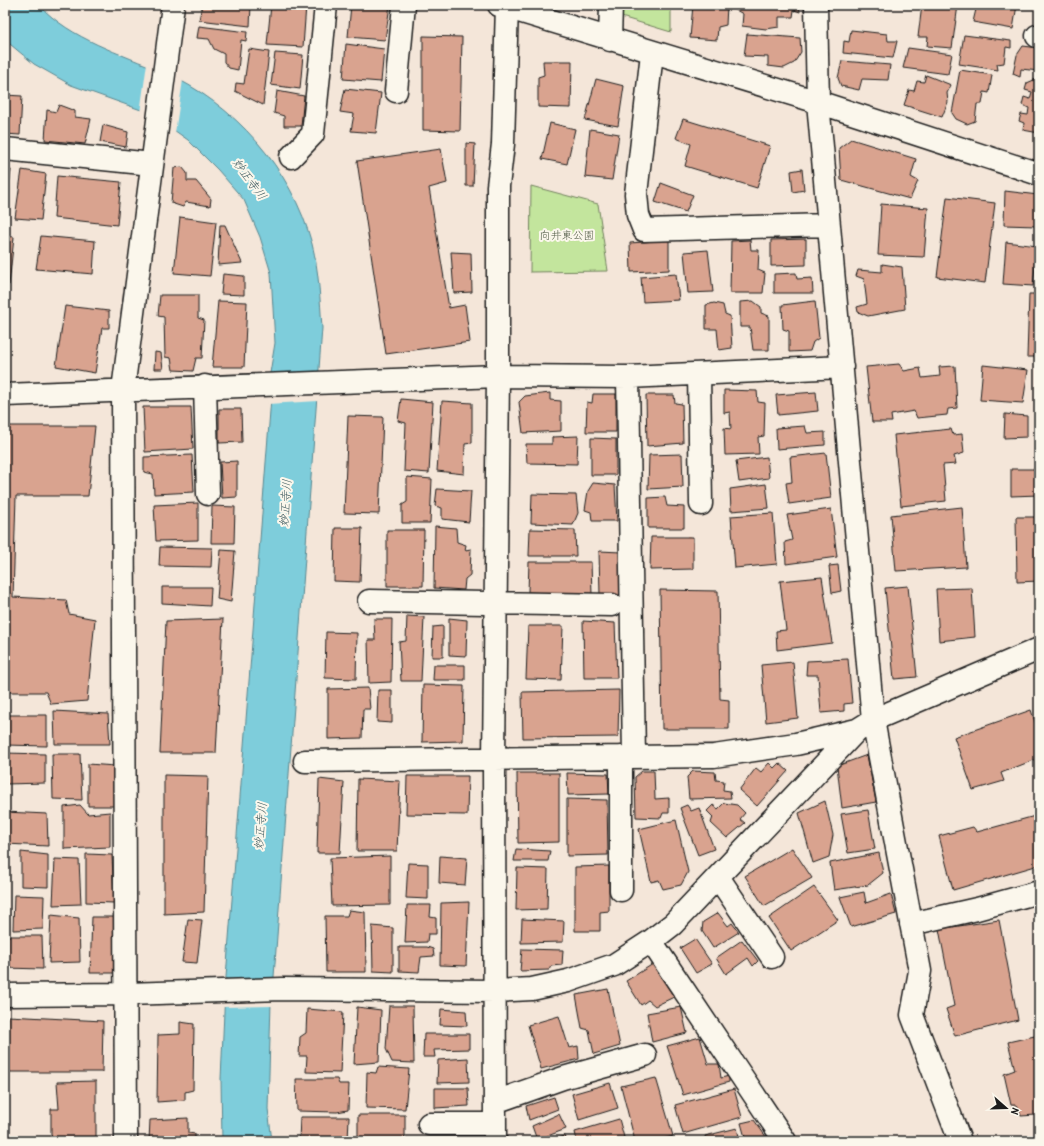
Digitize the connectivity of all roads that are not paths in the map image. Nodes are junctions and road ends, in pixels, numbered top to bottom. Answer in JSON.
{"nodes":[{"id":1,"x":173,"y":5,"type":"edge"},
{"id":2,"x":326,"y":5,"type":"edge"},
{"id":3,"x":404,"y":5,"type":"edge"},
{"id":4,"x":611,"y":5,"type":"edge"},
{"id":5,"x":816,"y":5,"type":"edge"},
{"id":6,"x":504,"y":6,"type":"edge"},
{"id":7,"x":610,"y":40,"type":"junction"},
{"id":8,"x":652,"y":53,"type":"junction"},
{"id":9,"x":396,"y":91,"type":"dead end"},
{"id":10,"x":818,"y":102,"type":"junction"},
{"id":11,"x":5,"y":149,"type":"edge"},
{"id":12,"x":291,"y":157,"type":"dead end"},
{"id":13,"x":152,"y":164,"type":"junction"},
{"id":14,"x":1039,"y":174,"type":"edge"},
{"id":15,"x":828,"y":225,"type":"junction"},
{"id":16,"x":842,"y":367,"type":"junction"},
{"id":17,"x":699,"y":374,"type":"junction"},
{"id":18,"x":498,"y":376,"type":"junction"},
{"id":19,"x":628,"y":377,"type":"junction"},
{"id":20,"x":205,"y":386,"type":"junction"},
{"id":21,"x":124,"y":390,"type":"junction"},
{"id":22,"x":5,"y":395,"type":"edge"},
{"id":23,"x":208,"y":494,"type":"dead end"},
{"id":24,"x":702,"y":504,"type":"dead end"},
{"id":25,"x":369,"y":601,"type":"dead end"},
{"id":26,"x":496,"y":604,"type":"junction"},
{"id":27,"x":612,"y":605,"type":"dead end"},
{"id":28,"x":1039,"y":649,"type":"edge"},
{"id":29,"x":865,"y":725,"type":"junction"},
{"id":30,"x":628,"y":757,"type":"junction"},
{"id":31,"x":494,"y":759,"type":"junction"},
{"id":32,"x":305,"y":761,"type":"dead end"},
{"id":33,"x":718,"y":877,"type":"junction"},
{"id":34,"x":621,"y":890,"type":"dead end"},
{"id":35,"x":1039,"y":892,"type":"edge"},
{"id":36,"x":911,"y":924,"type":"junction"},
{"id":37,"x":651,"y":941,"type":"junction"},
{"id":38,"x":772,"y":957,"type":"dead end"},
{"id":39,"x":494,"y":991,"type":"junction"},
{"id":40,"x":126,"y":994,"type":"junction"},
{"id":41,"x":5,"y":995,"type":"edge"},
{"id":42,"x":645,"y":1055,"type":"dead end"},
{"id":43,"x":496,"y":1102,"type":"junction"},
{"id":44,"x":429,"y":1124,"type":"dead end"},
{"id":45,"x":495,"y":1133,"type":"edge"},
{"id":46,"x":126,"y":1141,"type":"edge"},
{"id":47,"x":785,"y":1141,"type":"edge"},
{"id":48,"x":960,"y":1141,"type":"edge"}],
"edges":[{"from":1,"to":13,"type":"street"},
{"from":2,"to":12,"type":"street"},
{"from":3,"to":9,"type":"street"},
{"from":4,"to":7,"type":"street"},
{"from":5,"to":10,"type":"street"},
{"from":6,"to":7,"type":"street"},
{"from":6,"to":18,"type":"street"},
{"from":7,"to":8,"type":"street"},
{"from":8,"to":10,"type":"street"},
{"from":8,"to":15,"type":"street"},
{"from":10,"to":14,"type":"street"},
{"from":10,"to":15,"type":"street"},
{"from":11,"to":13,"type":"street"},
{"from":13,"to":21,"type":"street"},
{"from":15,"to":16,"type":"street"},
{"from":16,"to":17,"type":"street"},
{"from":16,"to":29,"type":"street"},
{"from":17,"to":19,"type":"street"},
{"from":17,"to":24,"type":"street"},
{"from":18,"to":19,"type":"street"},
{"from":18,"to":20,"type":"street"},
{"from":18,"to":26,"type":"street"},
{"from":19,"to":30,"type":"street"},
{"from":20,"to":21,"type":"street"},
{"from":20,"to":23,"type":"street"},
{"from":21,"to":22,"type":"street"},
{"from":21,"to":40,"type":"street"},
{"from":25,"to":26,"type":"street"},
{"from":26,"to":27,"type":"street"},
{"from":26,"to":31,"type":"street"},
{"from":28,"to":29,"type":"street"},
{"from":29,"to":30,"type":"street"},
{"from":29,"to":33,"type":"street"},
{"from":29,"to":36,"type":"street"},
{"from":30,"to":31,"type":"street"},
{"from":30,"to":34,"type":"street"},
{"from":31,"to":32,"type":"street"},
{"from":31,"to":39,"type":"street"},
{"from":33,"to":37,"type":"street"},
{"from":33,"to":38,"type":"street"},
{"from":35,"to":36,"type":"street"},
{"from":36,"to":48,"type":"street"},
{"from":37,"to":39,"type":"street"},
{"from":37,"to":47,"type":"street"},
{"from":39,"to":40,"type":"street"},
{"from":39,"to":43,"type":"street"},
{"from":40,"to":41,"type":"street"},
{"from":40,"to":46,"type":"street"},
{"from":42,"to":43,"type":"street"},
{"from":43,"to":45,"type":"street"},
{"from":44,"to":45,"type":"street"}]}
